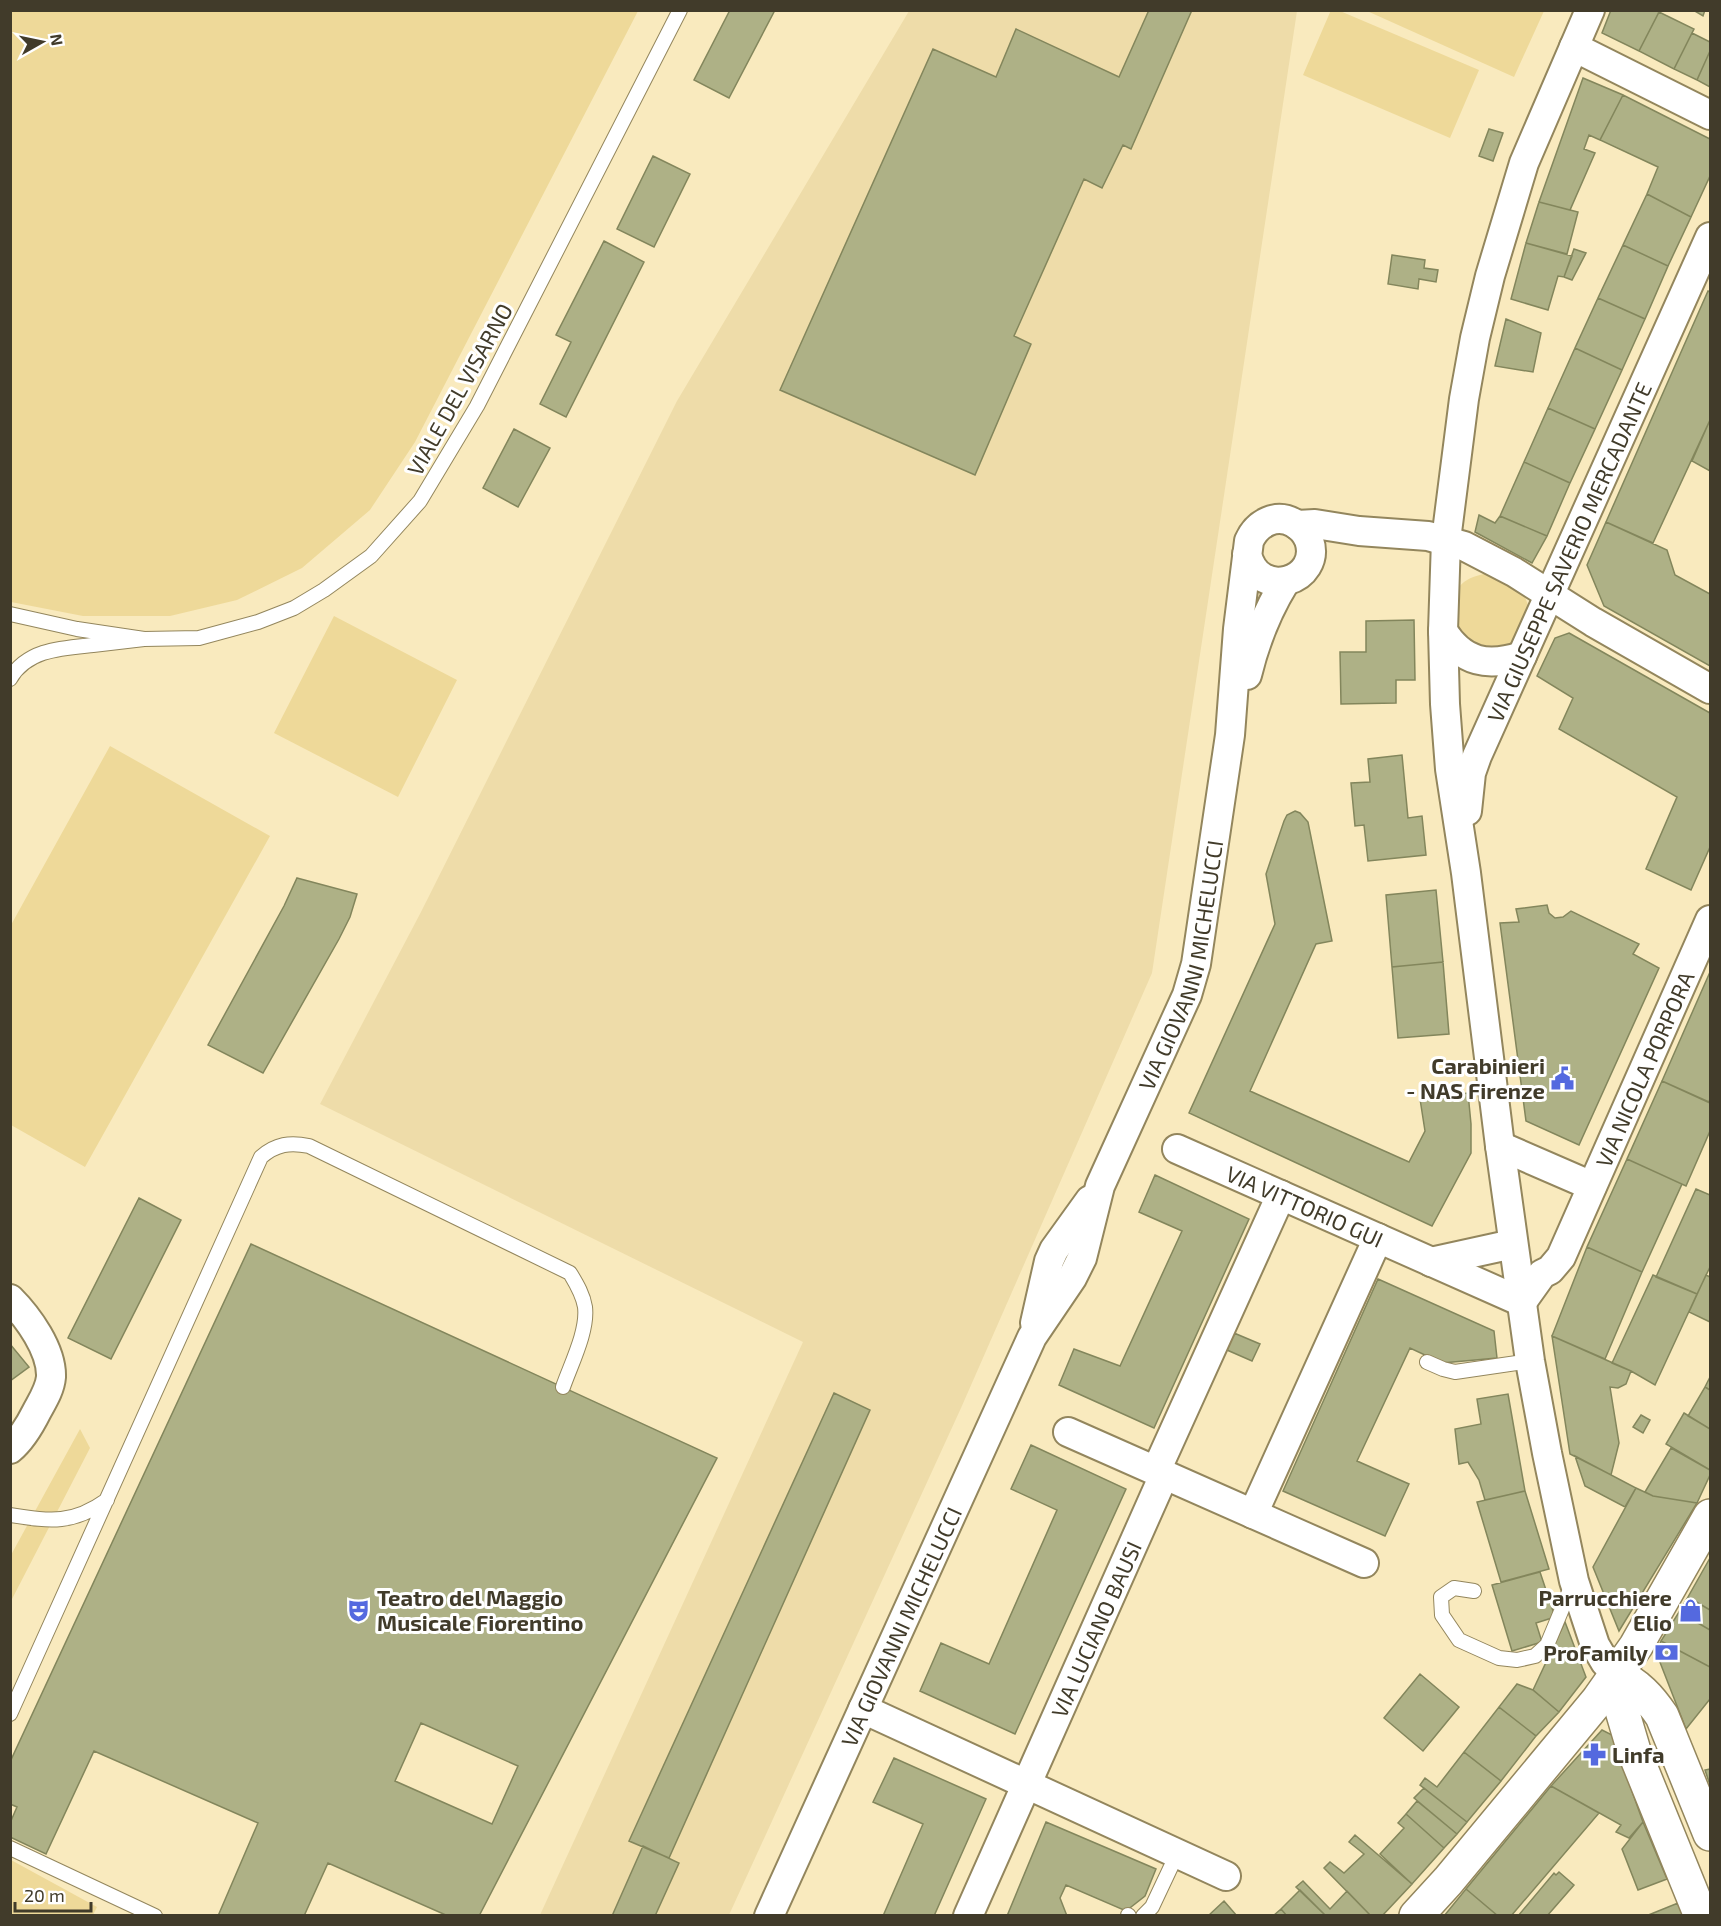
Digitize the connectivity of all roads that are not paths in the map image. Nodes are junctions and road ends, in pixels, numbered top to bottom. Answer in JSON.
{"nodes":[{"id":1,"x":680,"y":10,"type":"edge"},
{"id":2,"x":1590,"y":10,"type":"edge"},
{"id":3,"x":1574,"y":47,"type":"junction"},
{"id":4,"x":1710,"y":115,"type":"edge"},
{"id":5,"x":1710,"y":237,"type":"edge"},
{"id":6,"x":1297,"y":525,"type":"junction"},
{"id":7,"x":1359,"y":531,"type":"junction"},
{"id":8,"x":1446,"y":540,"type":"junction"},
{"id":9,"x":1247,"y":554,"type":"junction"},
{"id":10,"x":1310,"y":556,"type":"junction"},
{"id":11,"x":1285,"y":582,"type":"junction"},
{"id":12,"x":1549,"y":594,"type":"junction"},
{"id":13,"x":10,"y":614,"type":"edge"},
{"id":14,"x":1443,"y":631,"type":"junction"},
{"id":15,"x":144,"y":639,"type":"junction"},
{"id":16,"x":1522,"y":656,"type":"junction"},
{"id":17,"x":10,"y":679,"type":"edge"},
{"id":18,"x":1710,"y":688,"type":"edge"},
{"id":19,"x":1230,"y":735,"type":"junction"},
{"id":20,"x":1466,"y":873,"type":"junction"},
{"id":21,"x":1710,"y":920,"type":"edge"},
{"id":22,"x":1500,"y":1146,"type":"junction"},
{"id":23,"x":1177,"y":1149,"type":"dead end"},
{"id":24,"x":1592,"y":1186,"type":"junction"},
{"id":25,"x":1281,"y":1196,"type":"junction"},
{"id":26,"x":1378,"y":1238,"type":"junction"},
{"id":27,"x":1513,"y":1244,"type":"junction"},
{"id":28,"x":1431,"y":1262,"type":"junction"},
{"id":29,"x":10,"y":1299,"type":"edge"},
{"id":30,"x":1522,"y":1302,"type":"junction"},
{"id":31,"x":1530,"y":1361,"type":"junction"},
{"id":32,"x":1426,"y":1362,"type":"dead end"},
{"id":33,"x":562,"y":1387,"type":"dead end"},
{"id":34,"x":1068,"y":1432,"type":"dead end"},
{"id":35,"x":10,"y":1449,"type":"edge"},
{"id":36,"x":1160,"y":1473,"type":"junction"},
{"id":37,"x":109,"y":1498,"type":"junction"},
{"id":38,"x":1253,"y":1514,"type":"junction"},
{"id":39,"x":10,"y":1515,"type":"edge"},
{"id":40,"x":1710,"y":1516,"type":"edge"},
{"id":41,"x":1364,"y":1563,"type":"dead end"},
{"id":42,"x":1574,"y":1581,"type":"junction"},
{"id":43,"x":1474,"y":1591,"type":"dead end"},
{"id":44,"x":1617,"y":1675,"type":"junction"},
{"id":45,"x":863,"y":1708,"type":"junction"},
{"id":46,"x":10,"y":1714,"type":"edge"},
{"id":47,"x":1027,"y":1784,"type":"junction"},
{"id":48,"x":1710,"y":1834,"type":"edge"},
{"id":49,"x":10,"y":1848,"type":"edge"},
{"id":50,"x":1177,"y":1854,"type":"junction"},
{"id":51,"x":1226,"y":1876,"type":"dead end"},
{"id":52,"x":127,"y":1910,"type":"edge"},
{"id":53,"x":155,"y":1916,"type":"edge"},
{"id":54,"x":769,"y":1916,"type":"edge"},
{"id":55,"x":968,"y":1916,"type":"edge"},
{"id":56,"x":1143,"y":1916,"type":"edge"},
{"id":57,"x":1416,"y":1916,"type":"edge"},
{"id":58,"x":1701,"y":1916,"type":"edge"}],
"edges":[{"from":1,"to":15,"type":"lane","name":"VIALE DEL VISARNO"},
{"from":2,"to":3,"type":"street"},
{"from":3,"to":4,"type":"street"},
{"from":3,"to":8,"type":"street"},
{"from":5,"to":12,"type":"street","name":"VIA GIUSEPPE SAVERIO MERCADANTE"},
{"from":6,"to":7,"type":"street"},
{"from":6,"to":9,"type":"street"},
{"from":6,"to":10,"type":"street"},
{"from":7,"to":8,"type":"street"},
{"from":7,"to":10,"type":"street"},
{"from":8,"to":12,"type":"street"},
{"from":8,"to":14,"type":"street"},
{"from":9,"to":11,"type":"street"},
{"from":9,"to":19,"type":"street","name":"VIA GIOVANNI MICHELUCCI"},
{"from":10,"to":11,"type":"street"},
{"from":11,"to":19,"type":"street","name":"VIA GIOVANNI MICHELUCCI"},
{"from":12,"to":16,"type":"street","name":"VIA GIUSEPPE SAVERIO MERCADANTE"},
{"from":12,"to":18,"type":"street"},
{"from":13,"to":15,"type":"lane","name":"VIALE DEL VISARNO"},
{"from":14,"to":16,"type":"street"},
{"from":14,"to":20,"type":"street"},
{"from":15,"to":17,"type":"lane","name":"VIALE DEL VISARNO"},
{"from":16,"to":20,"type":"street","name":"VIA GIUSEPPE SAVERIO MERCADANTE"},
{"from":19,"to":45,"type":"street","name":"VIA GIOVANNI MICHELUCCI"},
{"from":20,"to":22,"type":"street"},
{"from":21,"to":24,"type":"street","name":"VIA NICOLA PORPORA"},
{"from":22,"to":24,"type":"street","name":"VIA NICOLA PORPORA"},
{"from":22,"to":27,"type":"street"},
{"from":23,"to":25,"type":"street","name":"VIA VITTORIO GUI"},
{"from":24,"to":30,"type":"street","name":"VIA NICOLA PORPORA"},
{"from":25,"to":26,"type":"street","name":"VIA VITTORIO GUI"},
{"from":25,"to":36,"type":"street","name":"VIA LUCIANO BAUSI"},
{"from":26,"to":28,"type":"street","name":"VIA VITTORIO GUI"},
{"from":26,"to":38,"type":"street"},
{"from":27,"to":28,"type":"street"},
{"from":27,"to":30,"type":"street"},
{"from":28,"to":30,"type":"street","name":"VIA VITTORIO GUI"},
{"from":29,"to":35,"type":"street"},
{"from":30,"to":31,"type":"street"},
{"from":31,"to":32,"type":"lane"},
{"from":31,"to":42,"type":"street"},
{"from":33,"to":37,"type":"lane"},
{"from":34,"to":36,"type":"street"},
{"from":36,"to":38,"type":"street"},
{"from":36,"to":47,"type":"street","name":"VIA LUCIANO BAUSI"},
{"from":37,"to":39,"type":"lane"},
{"from":37,"to":46,"type":"lane"},
{"from":38,"to":41,"type":"street"},
{"from":40,"to":44,"type":"main road"},
{"from":42,"to":43,"type":"lane"},
{"from":42,"to":44,"type":"street"},
{"from":44,"to":48,"type":"main road"},
{"from":44,"to":57,"type":"main road"},
{"from":44,"to":58,"type":"main road"},
{"from":45,"to":47,"type":"street"},
{"from":45,"to":54,"type":"street","name":"VIA GIOVANNI MICHELUCCI"},
{"from":47,"to":50,"type":"street"},
{"from":47,"to":55,"type":"street","name":"VIA LUCIANO BAUSI"},
{"from":49,"to":52,"type":"lane"},
{"from":50,"to":51,"type":"street"},
{"from":50,"to":56,"type":"lane"},
{"from":52,"to":53,"type":"lane"}]}
